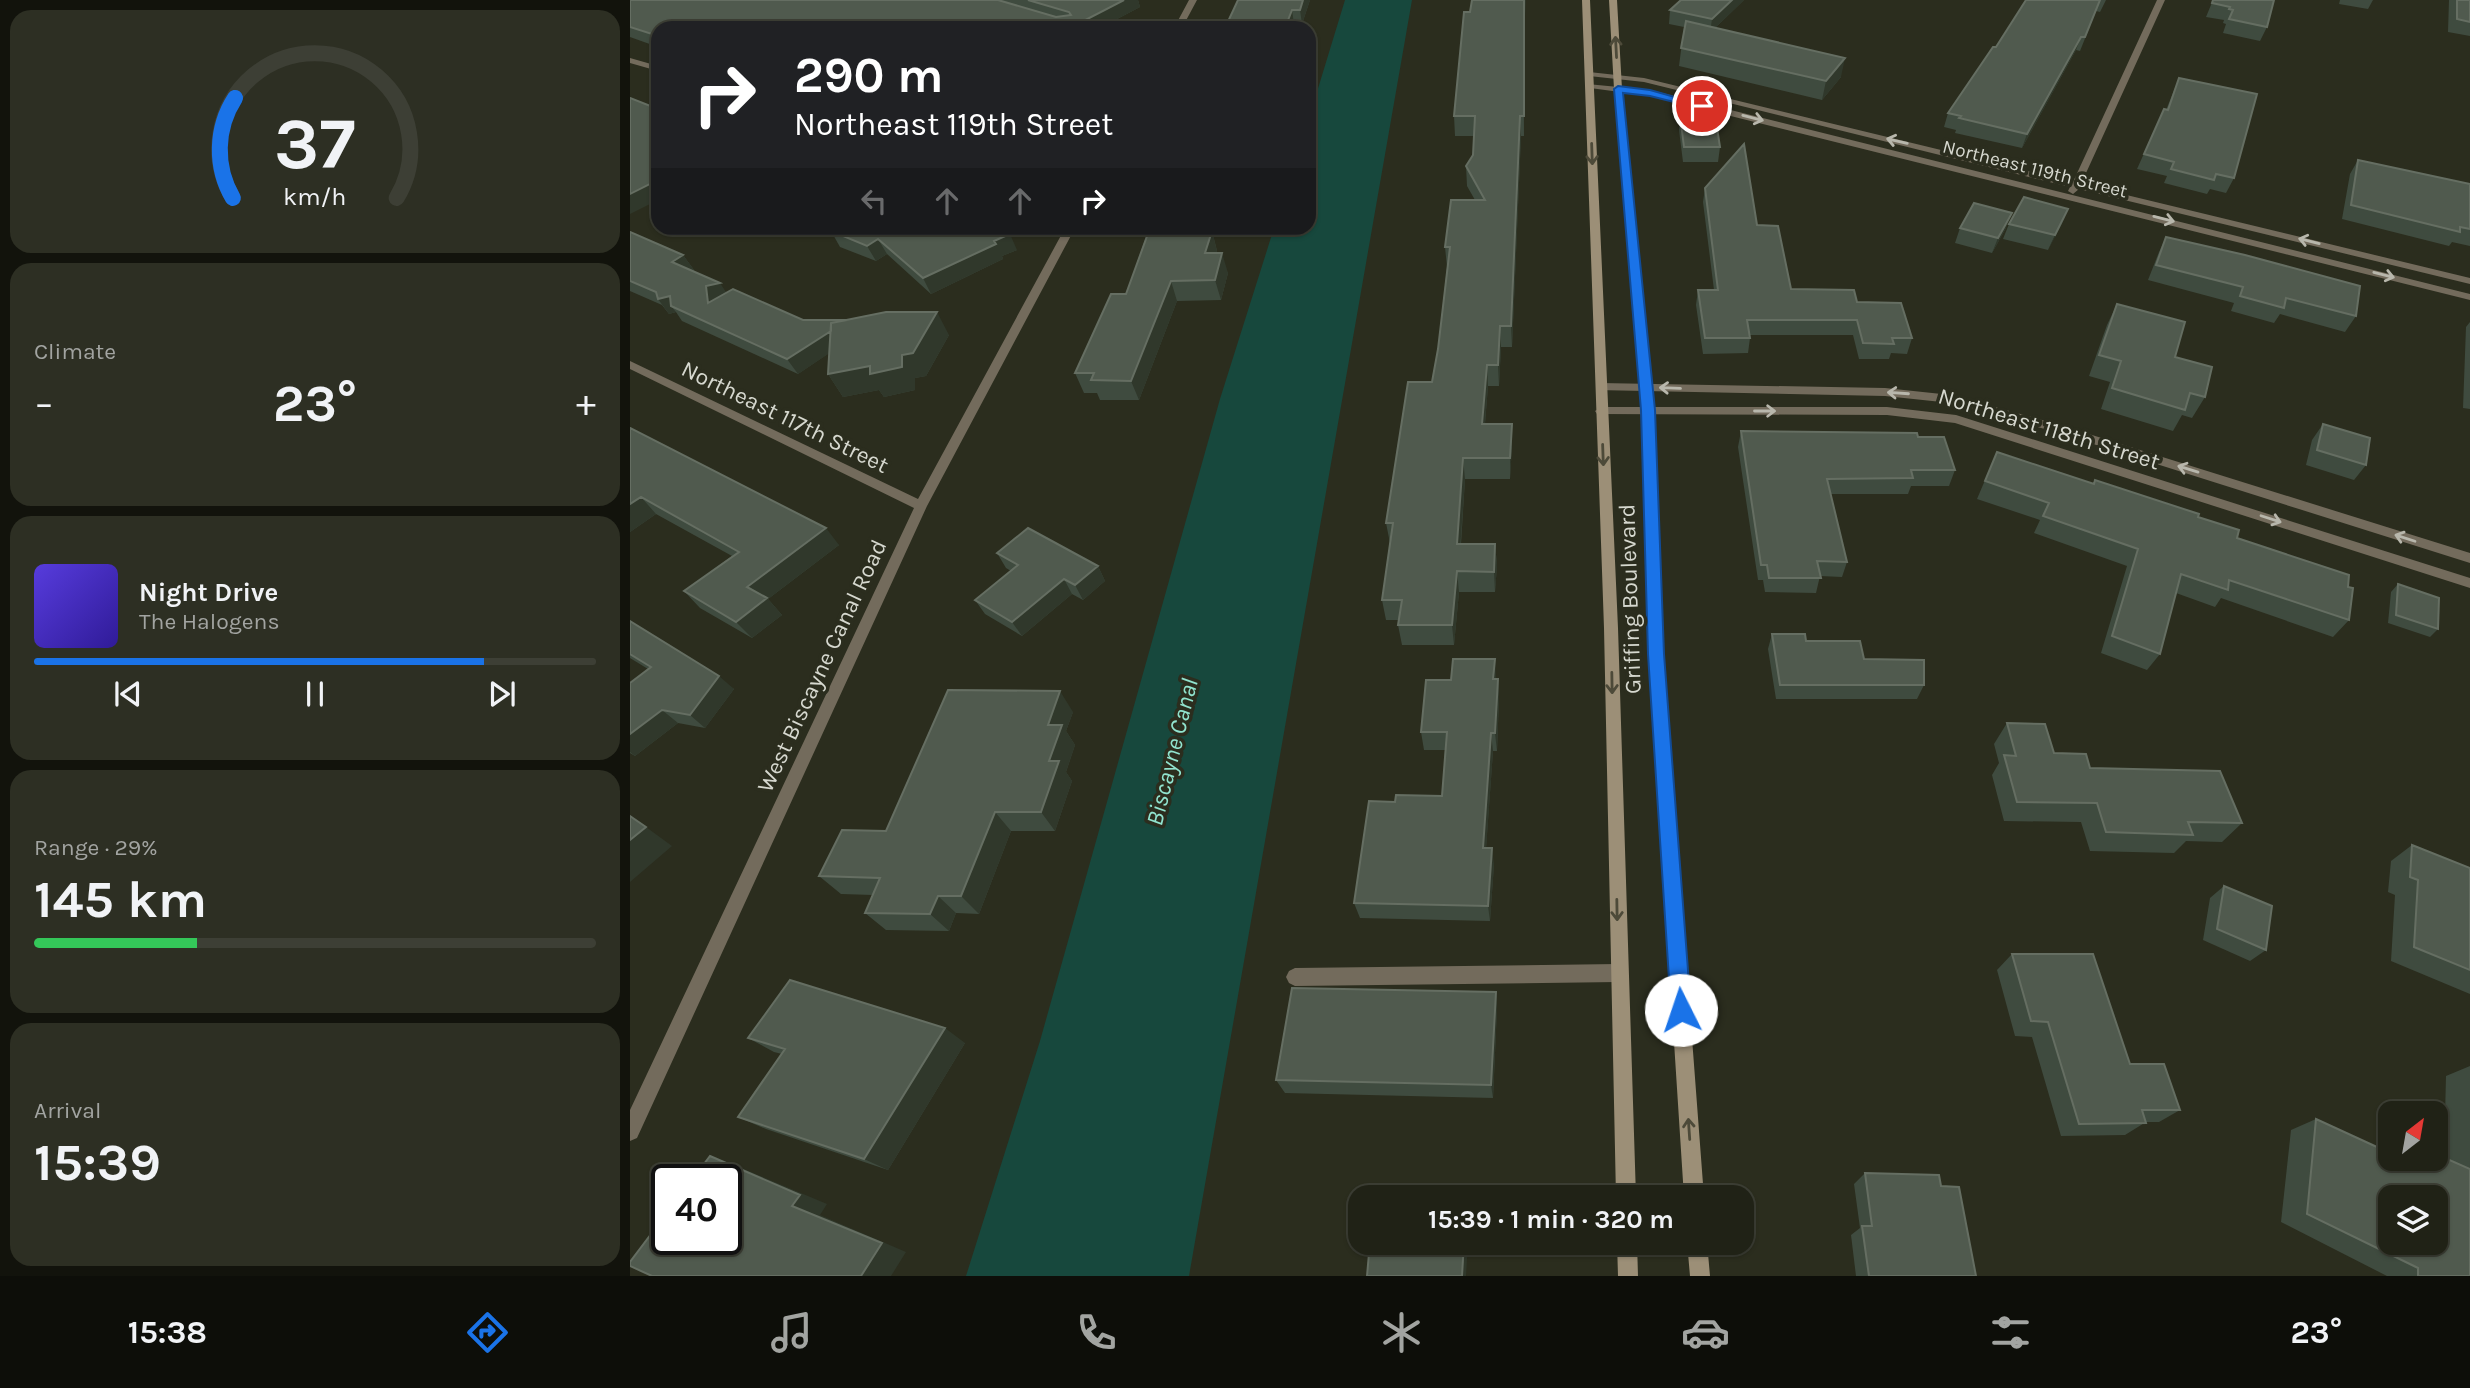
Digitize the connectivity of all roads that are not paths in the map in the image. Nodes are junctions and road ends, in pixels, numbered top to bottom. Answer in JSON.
{"nodes":[{"id":1,"x":1194,"y":0,"type":"edge"},
{"id":2,"x":1586,"y":0,"type":"edge"},
{"id":3,"x":1613,"y":0,"type":"edge"},
{"id":4,"x":2161,"y":0,"type":"edge"},
{"id":5,"x":1182,"y":21,"type":"edge"},
{"id":6,"x":630,"y":60,"type":"edge"},
{"id":7,"x":651,"y":67,"type":"edge"},
{"id":8,"x":1589,"y":80,"type":"junction"},
{"id":9,"x":1618,"y":83,"type":"junction"},
{"id":10,"x":2076,"y":183,"type":"junction"},
{"id":11,"x":2071,"y":196,"type":"junction"},
{"id":12,"x":1066,"y":235,"type":"edge"},
{"id":13,"x":2470,"y":281,"type":"edge"},
{"id":14,"x":2470,"y":296,"type":"edge"},
{"id":15,"x":630,"y":365,"type":"edge"},
{"id":16,"x":1600,"y":387,"type":"junction"},
{"id":17,"x":1646,"y":387,"type":"junction"},
{"id":18,"x":1648,"y":410,"type":"junction"},
{"id":19,"x":1601,"y":411,"type":"junction"},
{"id":20,"x":921,"y":506,"type":"junction"},
{"id":21,"x":2470,"y":558,"type":"edge"},
{"id":22,"x":2470,"y":583,"type":"edge"},
{"id":23,"x":1618,"y":973,"type":"junction"},
{"id":24,"x":1295,"y":977,"type":"dead end"},
{"id":25,"x":630,"y":1131,"type":"edge"},
{"id":26,"x":1626,"y":1185,"type":"edge"},
{"id":27,"x":1693,"y":1185,"type":"edge"},
{"id":28,"x":1628,"y":1255,"type":"edge"},
{"id":29,"x":1698,"y":1255,"type":"edge"},
{"id":30,"x":1629,"y":1276,"type":"edge"},
{"id":31,"x":1700,"y":1276,"type":"edge"}],
"edges":[{"from":1,"to":5,"type":"street"},
{"from":2,"to":8,"type":"street","name":"Griffing Boulevard"},
{"from":9,"to":3,"type":"street","name":"Griffing Boulevard","one_way":true},
{"from":4,"to":10,"type":"street"},
{"from":6,"to":7,"type":"street"},
{"from":8,"to":9,"type":"street","name":"Northeast 119th Street"},
{"from":8,"to":16,"type":"street","name":"Griffing Boulevard","one_way":true},
{"from":10,"to":9,"type":"street","name":"Northeast 119th Street","one_way":true},
{"from":9,"to":11,"type":"street","name":"Northeast 119th Street","one_way":true},
{"from":9,"to":17,"type":"street","name":"Griffing Boulevard"},
{"from":10,"to":11,"type":"street"},
{"from":13,"to":10,"type":"street","name":"Northeast 119th Street","one_way":true},
{"from":11,"to":14,"type":"street","name":"Northeast 119th Street","one_way":true},
{"from":12,"to":20,"type":"street","name":"West Biscayne Canal Road"},
{"from":15,"to":20,"type":"street","name":"Northeast 117th Street"},
{"from":16,"to":17,"type":"street","name":"Northeast 118th Street"},
{"from":16,"to":19,"type":"street","name":"Griffing Boulevard"},
{"from":17,"to":18,"type":"street","name":"Griffing Boulevard"},
{"from":21,"to":17,"type":"street","name":"Northeast 118th Street","one_way":true},
{"from":18,"to":19,"type":"street","name":"Northeast 118th Street"},
{"from":18,"to":22,"type":"street","name":"Northeast 118th Street","one_way":true},
{"from":27,"to":18,"type":"street","name":"Griffing Boulevard","one_way":true},
{"from":19,"to":23,"type":"street","name":"Griffing Boulevard","one_way":true},
{"from":20,"to":25,"type":"street","name":"West Biscayne Canal Road"},
{"from":23,"to":24,"type":"street"},
{"from":23,"to":26,"type":"street","name":"Griffing Boulevard"},
{"from":28,"to":30,"type":"street"},
{"from":29,"to":31,"type":"street"}]}
